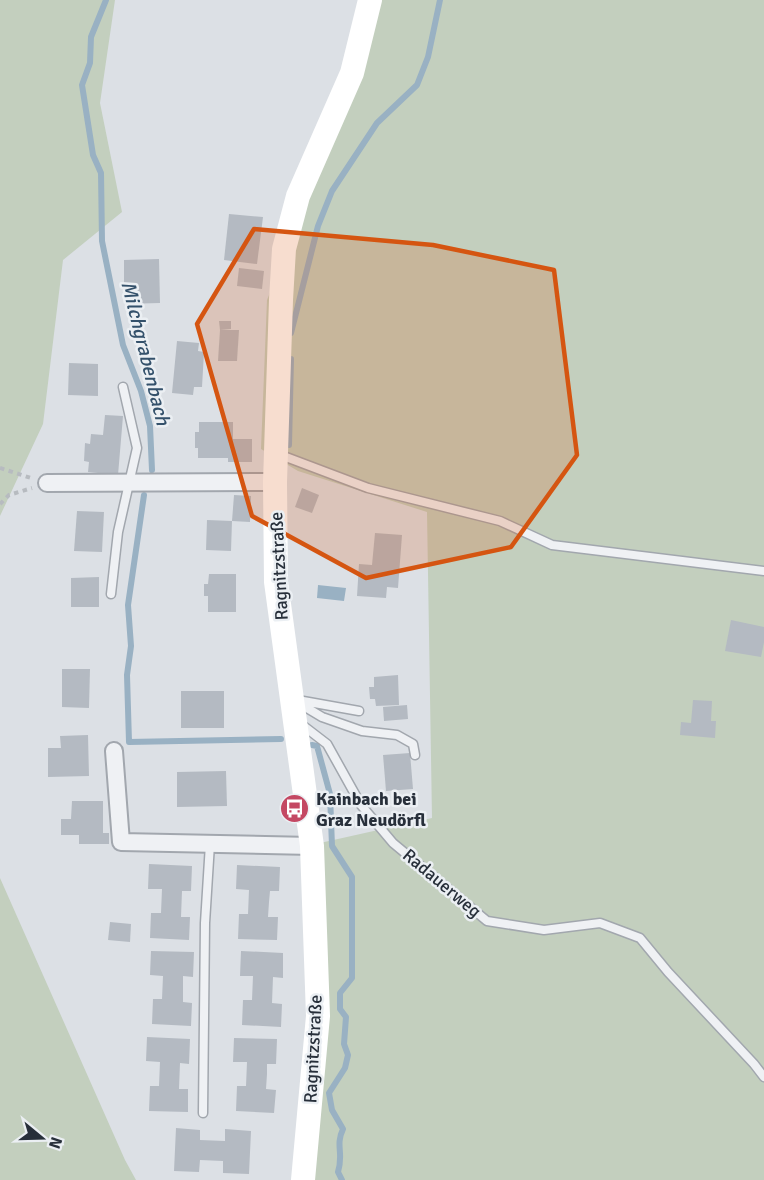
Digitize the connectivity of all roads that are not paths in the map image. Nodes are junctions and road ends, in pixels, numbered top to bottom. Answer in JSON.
{"nodes":[{"id":1,"x":370,"y":0,"type":"edge"},
{"id":2,"x":123,"y":387,"type":"dead end"},
{"id":3,"x":277,"y":454,"type":"junction"},
{"id":4,"x":128,"y":482,"type":"junction"},
{"id":5,"x":275,"y":482,"type":"junction"},
{"id":6,"x":46,"y":483,"type":"road end"},
{"id":7,"x":764,"y":571,"type":"edge"},
{"id":8,"x":111,"y":594,"type":"dead end"},
{"id":9,"x":294,"y":710,"type":"junction"},
{"id":10,"x":359,"y":711,"type":"dead end"},
{"id":11,"x":114,"y":751,"type":"dead end"},
{"id":12,"x":415,"y":755,"type":"dead end"},
{"id":13,"x":210,"y":844,"type":"junction"},
{"id":14,"x":312,"y":846,"type":"junction"},
{"id":15,"x":764,"y":1077,"type":"edge"},
{"id":16,"x":203,"y":1113,"type":"dead end"},
{"id":17,"x":303,"y":1180,"type":"edge"}],
"edges":[{"from":1,"to":3,"type":"main road","name":"Ragnitzstraße"},
{"from":2,"to":4,"type":"lane"},
{"from":3,"to":5,"type":"main road","name":"Ragnitzstraße"},
{"from":3,"to":7,"type":"lane"},
{"from":4,"to":5,"type":"street"},
{"from":4,"to":6,"type":"street"},
{"from":4,"to":8,"type":"lane"},
{"from":5,"to":9,"type":"main road","name":"Ragnitzstraße"},
{"from":9,"to":10,"type":"lane"},
{"from":9,"to":12,"type":"lane"},
{"from":9,"to":14,"type":"main road","name":"Ragnitzstraße"},
{"from":9,"to":15,"type":"lane","name":"Radauerweg"},
{"from":11,"to":13,"type":"street"},
{"from":13,"to":14,"type":"street"},
{"from":13,"to":16,"type":"lane"},
{"from":14,"to":17,"type":"main road","name":"Ragnitzstraße"}]}
